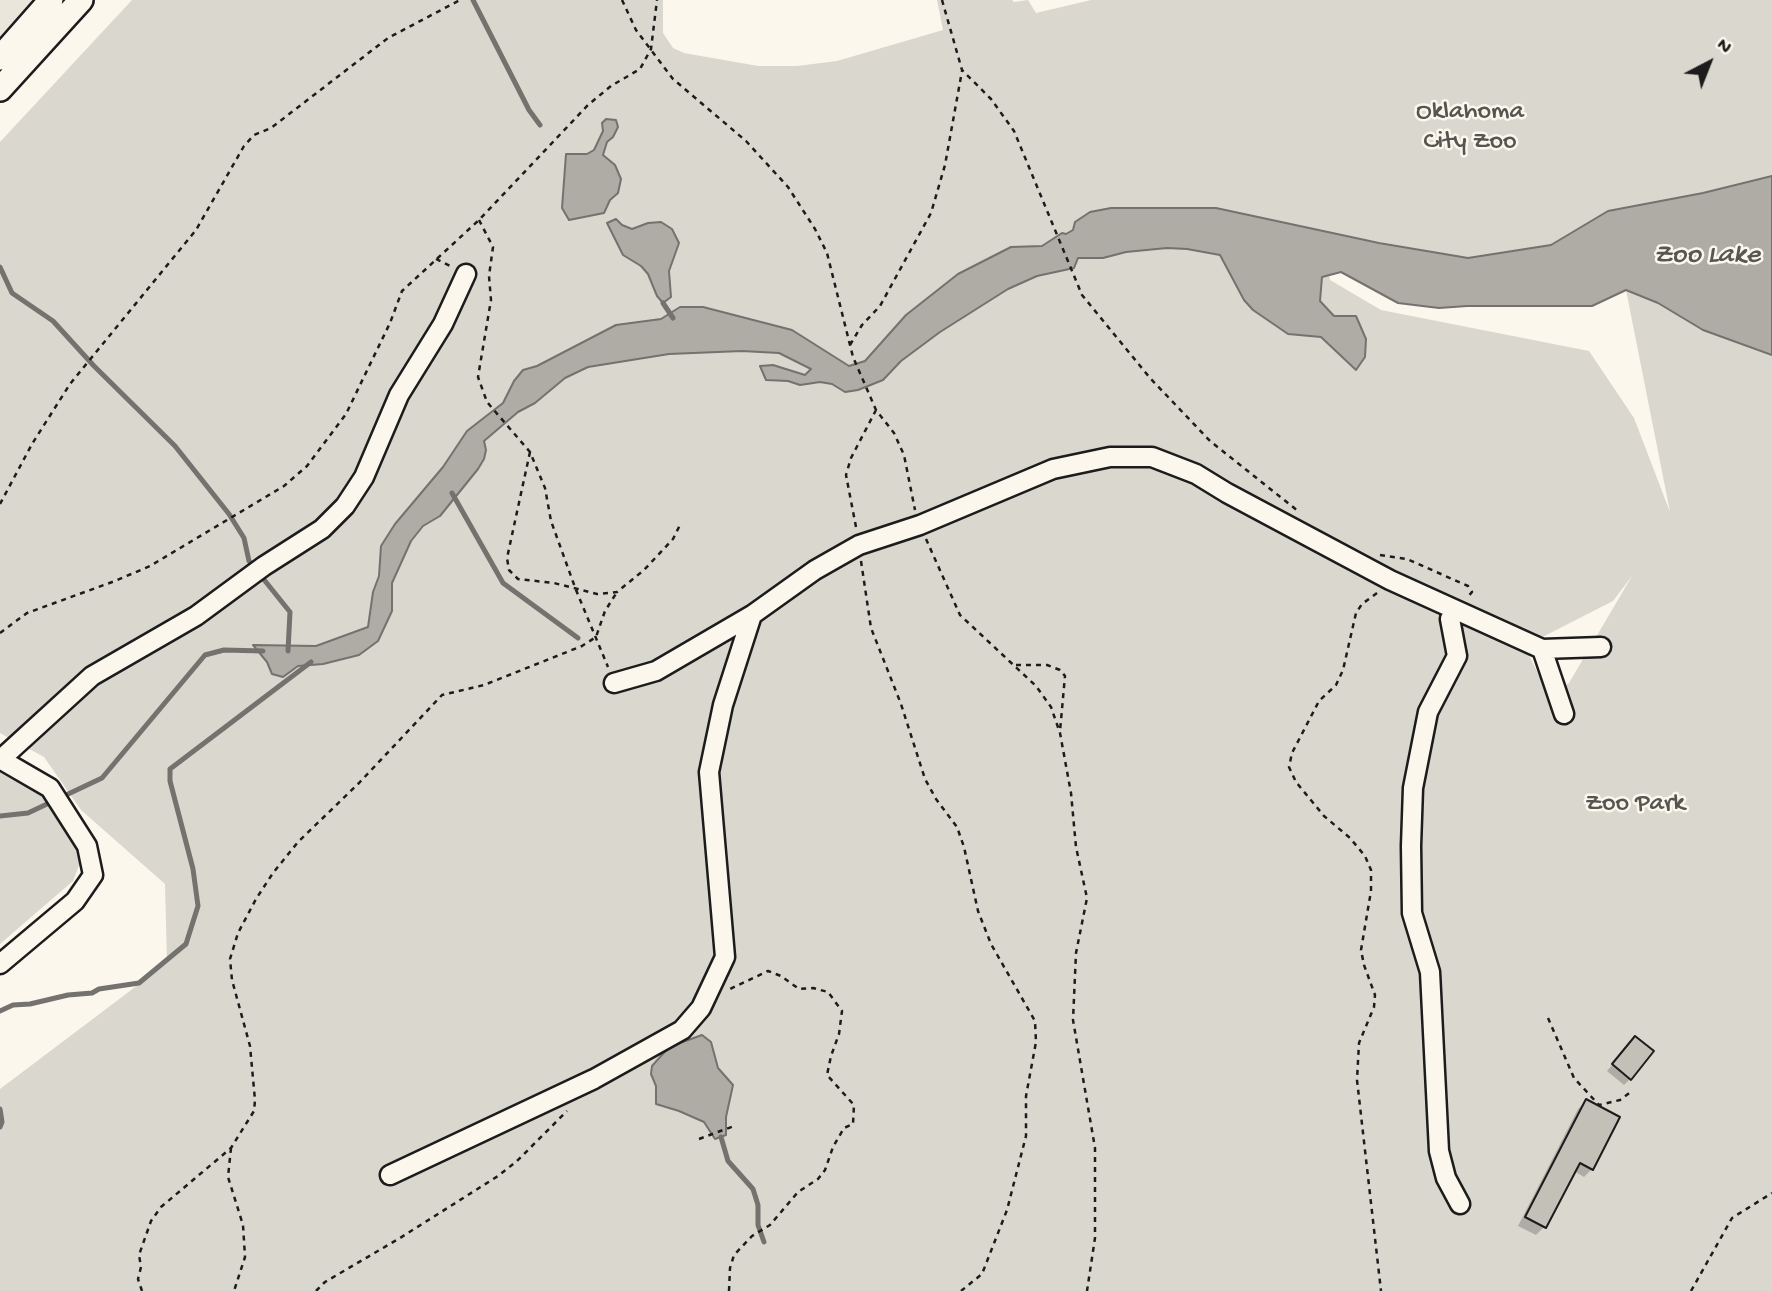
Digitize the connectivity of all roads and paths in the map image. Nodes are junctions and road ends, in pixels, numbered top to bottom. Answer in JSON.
{"nodes":[{"id":1,"x":51,"y":0,"type":"edge"},
{"id":2,"x":80,"y":0,"type":"edge"},
{"id":3,"x":460,"y":0,"type":"edge"},
{"id":4,"x":622,"y":0,"type":"edge"},
{"id":5,"x":657,"y":0,"type":"edge"},
{"id":6,"x":942,"y":0,"type":"edge"},
{"id":7,"x":651,"y":49,"type":"junction"},
{"id":8,"x":9,"y":50,"type":"edge"},
{"id":9,"x":962,"y":70,"type":"junction"},
{"id":10,"x":0,"y":89,"type":"edge"},
{"id":11,"x":479,"y":220,"type":"junction"},
{"id":12,"x":466,"y":274,"type":"dead end"},
{"id":13,"x":850,"y":345,"type":"junction"},
{"id":14,"x":877,"y":410,"type":"junction"},
{"id":15,"x":530,"y":452,"type":"junction"},
{"id":16,"x":0,"y":504,"type":"edge"},
{"id":17,"x":1306,"y":517,"type":"dead end"},
{"id":18,"x":680,"y":524,"type":"dead end"},
{"id":19,"x":920,"y":525,"type":"junction"},
{"id":20,"x":859,"y":545,"type":"junction"},
{"id":21,"x":1378,"y":554,"type":"dead end"},
{"id":22,"x":1390,"y":580,"type":"junction"},
{"id":23,"x":576,"y":590,"type":"junction"},
{"id":24,"x":617,"y":592,"type":"junction"},
{"id":25,"x":1457,"y":611,"type":"junction"},
{"id":26,"x":752,"y":615,"type":"junction"},
{"id":27,"x":0,"y":633,"type":"edge"},
{"id":28,"x":596,"y":637,"type":"junction"},
{"id":29,"x":1601,"y":647,"type":"dead end"},
{"id":30,"x":1542,"y":649,"type":"junction"},
{"id":31,"x":1016,"y":666,"type":"junction"},
{"id":32,"x":614,"y":683,"type":"joint"},
{"id":33,"x":1564,"y":714,"type":"dead end"},
{"id":34,"x":1060,"y":733,"type":"junction"},
{"id":35,"x":1,"y":759,"type":"edge"},
{"id":36,"x":0,"y":964,"type":"edge"},
{"id":37,"x":729,"y":989,"type":"dead end"},
{"id":38,"x":1548,"y":1018,"type":"dead end"},
{"id":39,"x":1632,"y":1091,"type":"dead end"},
{"id":40,"x":569,"y":1109,"type":"dead end"},
{"id":41,"x":733,"y":1126,"type":"dead end"},
{"id":42,"x":699,"y":1139,"type":"dead end"},
{"id":43,"x":231,"y":1148,"type":"junction"},
{"id":44,"x":390,"y":1175,"type":"dead end"},
{"id":45,"x":1772,"y":1193,"type":"edge"},
{"id":46,"x":1460,"y":1204,"type":"dead end"},
{"id":47,"x":142,"y":1291,"type":"edge"},
{"id":48,"x":234,"y":1291,"type":"edge"},
{"id":49,"x":316,"y":1291,"type":"edge"},
{"id":50,"x":729,"y":1291,"type":"edge"},
{"id":51,"x":961,"y":1291,"type":"edge"},
{"id":52,"x":1087,"y":1291,"type":"edge"},
{"id":53,"x":1381,"y":1291,"type":"edge"},
{"id":54,"x":1691,"y":1291,"type":"edge"}],
"edges":[{"from":1,"to":8,"type":"main road"},
{"from":2,"to":8,"type":"main road"},
{"from":3,"to":16,"type":"path"},
{"from":4,"to":7,"type":"path"},
{"from":5,"to":7,"type":"path"},
{"from":6,"to":9,"type":"path"},
{"from":7,"to":11,"type":"path"},
{"from":7,"to":13,"type":"path"},
{"from":8,"to":10,"type":"main road"},
{"from":9,"to":13,"type":"path"},
{"from":9,"to":17,"type":"path"},
{"from":11,"to":15,"type":"path"},
{"from":11,"to":27,"type":"path"},
{"from":12,"to":35,"type":"street"},
{"from":13,"to":14,"type":"path"},
{"from":14,"to":19,"type":"path"},
{"from":14,"to":20,"type":"path"},
{"from":15,"to":23,"type":"path"},
{"from":15,"to":23,"type":"path"},
{"from":18,"to":24,"type":"path"},
{"from":19,"to":20,"type":"street"},
{"from":19,"to":22,"type":"street"},
{"from":19,"to":31,"type":"path"},
{"from":20,"to":26,"type":"street"},
{"from":20,"to":51,"type":"path"},
{"from":21,"to":25,"type":"path"},
{"from":22,"to":25,"type":"street"},
{"from":22,"to":53,"type":"path"},
{"from":23,"to":24,"type":"path"},
{"from":23,"to":28,"type":"path"},
{"from":24,"to":28,"type":"path"},
{"from":25,"to":30,"type":"street"},
{"from":25,"to":46,"type":"street"},
{"from":26,"to":32,"type":"street"},
{"from":26,"to":44,"type":"street"},
{"from":28,"to":32,"type":"path"},
{"from":28,"to":43,"type":"path"},
{"from":29,"to":30,"type":"street"},
{"from":30,"to":33,"type":"street"},
{"from":31,"to":34,"type":"path"},
{"from":31,"to":34,"type":"path"},
{"from":34,"to":52,"type":"path"},
{"from":35,"to":36,"type":"street"},
{"from":37,"to":50,"type":"path"},
{"from":38,"to":39,"type":"path"},
{"from":40,"to":49,"type":"path"},
{"from":41,"to":42,"type":"path"},
{"from":43,"to":47,"type":"path"},
{"from":43,"to":48,"type":"path"},
{"from":45,"to":54,"type":"path"}]}
